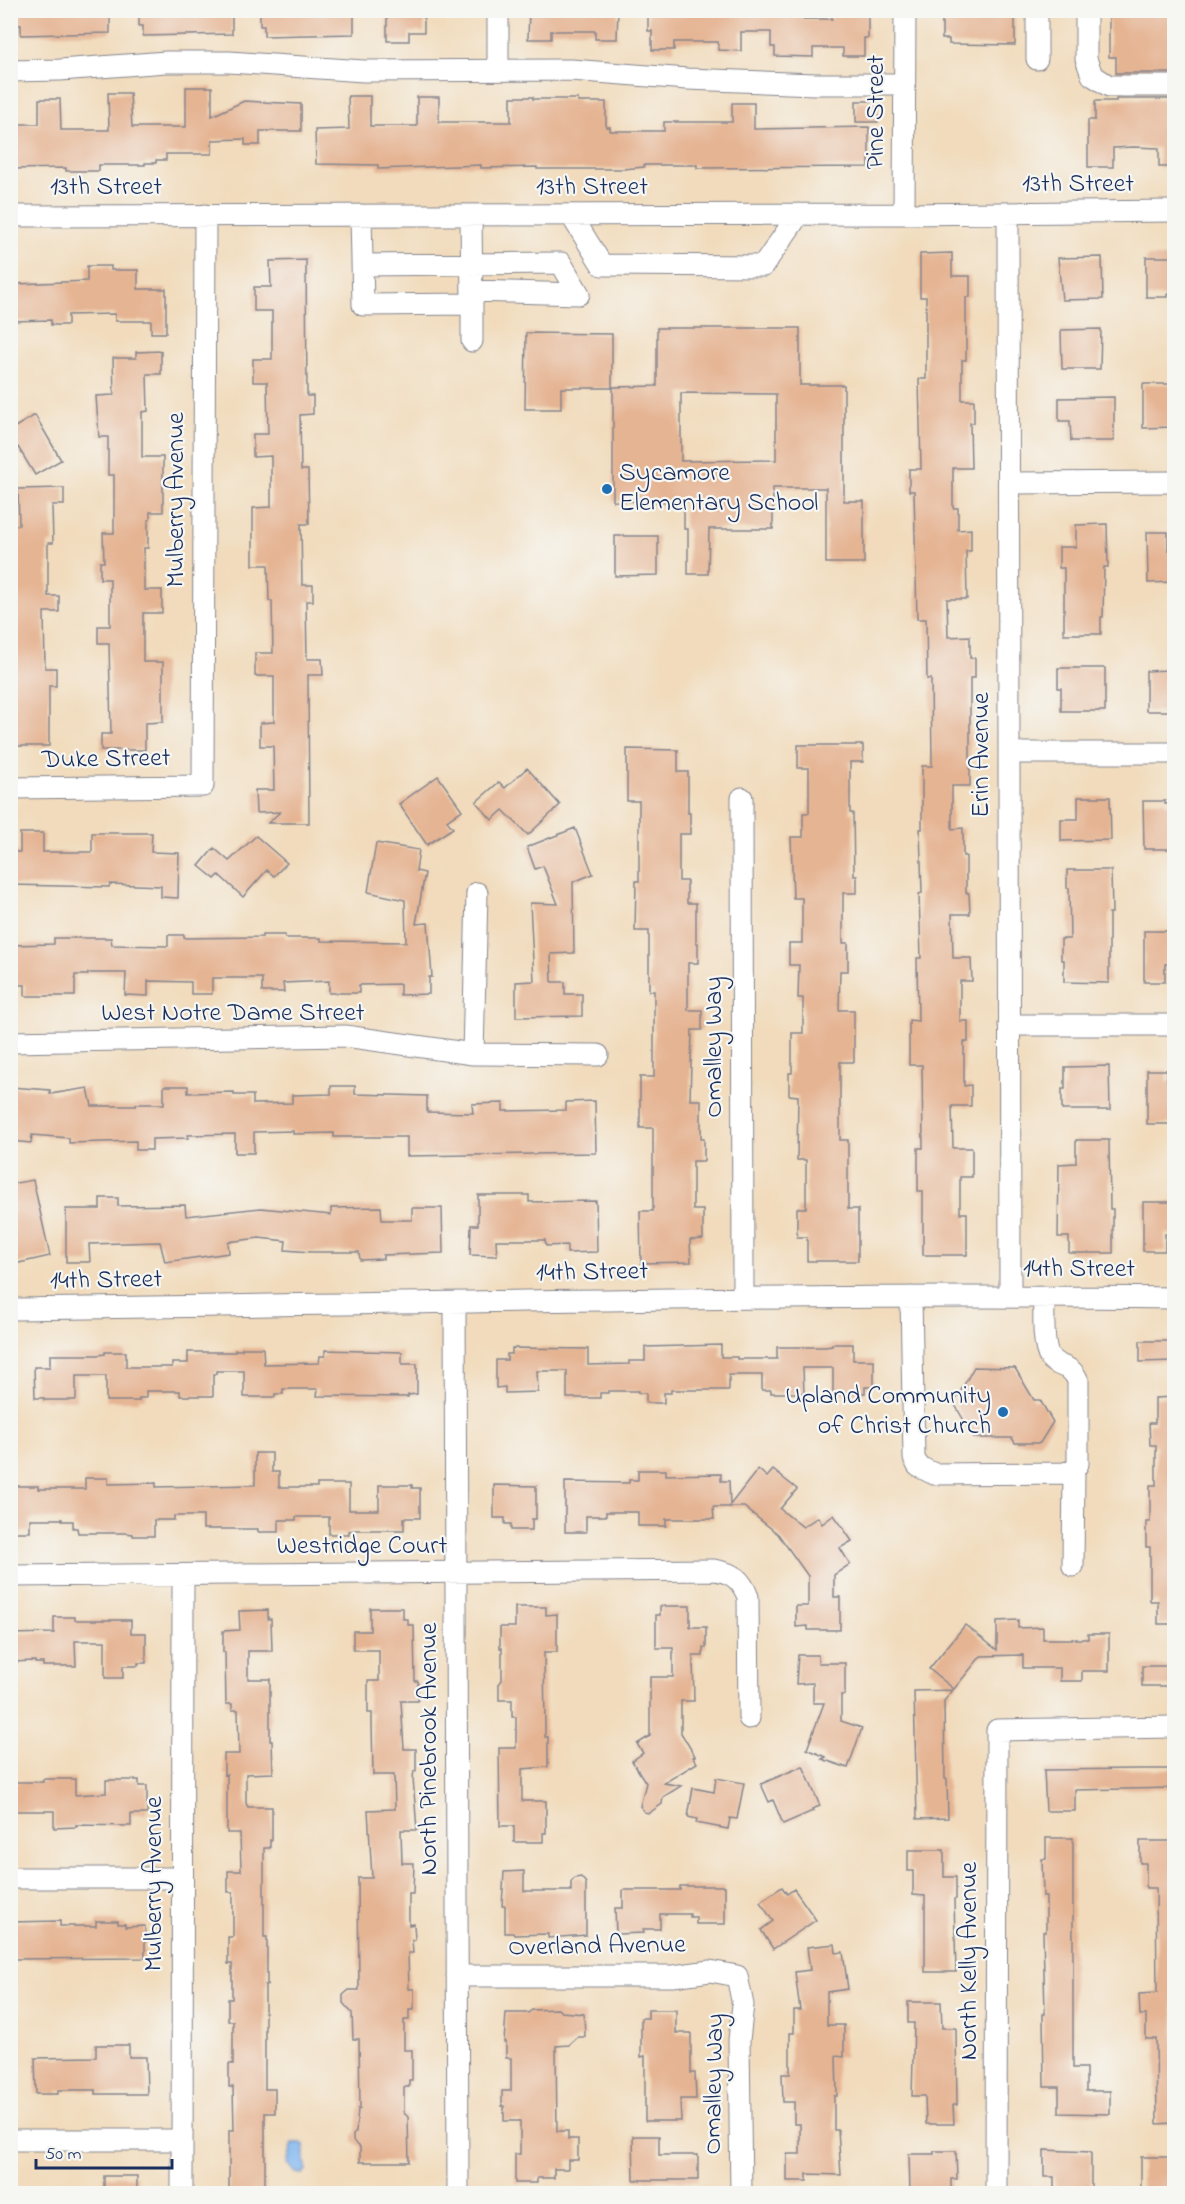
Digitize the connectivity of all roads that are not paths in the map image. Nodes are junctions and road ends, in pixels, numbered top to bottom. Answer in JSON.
{"nodes":[{"id":1,"x":498,"y":10,"type":"edge"},
{"id":2,"x":904,"y":10,"type":"edge"},
{"id":3,"x":1037,"y":10,"type":"edge"},
{"id":4,"x":1086,"y":10,"type":"edge"},
{"id":5,"x":1037,"y":59,"type":"dead end"},
{"id":6,"x":498,"y":70,"type":"junction"},
{"id":7,"x":10,"y":71,"type":"edge"},
{"id":8,"x":903,"y":84,"type":"junction"},
{"id":9,"x":1174,"y":86,"type":"edge"},
{"id":10,"x":1174,"y":211,"type":"edge"},
{"id":11,"x":1008,"y":213,"type":"junction"},
{"id":12,"x":799,"y":214,"type":"junction"},
{"id":13,"x":904,"y":214,"type":"junction"},
{"id":14,"x":206,"y":215,"type":"junction"},
{"id":15,"x":361,"y":215,"type":"junction"},
{"id":16,"x":471,"y":215,"type":"junction"},
{"id":17,"x":571,"y":215,"type":"junction"},
{"id":18,"x":10,"y":216,"type":"edge"},
{"id":19,"x":472,"y":264,"type":"junction"},
{"id":20,"x":362,"y":265,"type":"junction"},
{"id":21,"x":472,"y":297,"type":"junction"},
{"id":22,"x":472,"y":341,"type":"dead end"},
{"id":23,"x":1174,"y":482,"type":"edge"},
{"id":24,"x":1009,"y":483,"type":"junction"},
{"id":25,"x":1009,"y":753,"type":"junction"},
{"id":26,"x":1174,"y":753,"type":"edge"},
{"id":27,"x":203,"y":786,"type":"joint"},
{"id":28,"x":10,"y":788,"type":"edge"},
{"id":29,"x":742,"y":798,"type":"dead end"},
{"id":30,"x":477,"y":893,"type":"dead end"},
{"id":31,"x":1009,"y":1025,"type":"junction"},
{"id":32,"x":1174,"y":1025,"type":"edge"},
{"id":33,"x":10,"y":1042,"type":"edge"},
{"id":34,"x":473,"y":1054,"type":"junction"},
{"id":35,"x":598,"y":1055,"type":"dead end"},
{"id":36,"x":743,"y":1297,"type":"junction"},
{"id":37,"x":911,"y":1297,"type":"junction"},
{"id":38,"x":1010,"y":1297,"type":"junction"},
{"id":39,"x":1044,"y":1297,"type":"junction"},
{"id":40,"x":1174,"y":1298,"type":"edge"},
{"id":41,"x":455,"y":1303,"type":"junction"},
{"id":42,"x":10,"y":1309,"type":"edge"},
{"id":43,"x":1074,"y":1470,"type":"junction"},
{"id":44,"x":1073,"y":1566,"type":"dead end"},
{"id":45,"x":456,"y":1574,"type":"junction"},
{"id":46,"x":183,"y":1575,"type":"junction"},
{"id":47,"x":10,"y":1576,"type":"edge"},
{"id":48,"x":749,"y":1718,"type":"dead end"},
{"id":49,"x":1174,"y":1727,"type":"edge"},
{"id":50,"x":10,"y":1878,"type":"edge"},
{"id":51,"x":182,"y":1878,"type":"junction"},
{"id":52,"x":457,"y":1976,"type":"junction"},
{"id":53,"x":737,"y":1976,"type":"joint"},
{"id":54,"x":10,"y":2140,"type":"edge"},
{"id":55,"x":181,"y":2140,"type":"junction"},
{"id":56,"x":182,"y":2193,"type":"edge"},
{"id":57,"x":458,"y":2193,"type":"edge"},
{"id":58,"x":741,"y":2193,"type":"edge"},
{"id":59,"x":996,"y":2193,"type":"edge"}],
"edges":[{"from":1,"to":6,"type":"street"},
{"from":2,"to":8,"type":"street","name":"Pine Street"},
{"from":3,"to":5,"type":"street"},
{"from":4,"to":9,"type":"street"},
{"from":6,"to":7,"type":"street"},
{"from":6,"to":8,"type":"street"},
{"from":8,"to":13,"type":"street","name":"Pine Street"},
{"from":10,"to":11,"type":"street","name":"13th Street"},
{"from":11,"to":13,"type":"street","name":"13th Street"},
{"from":11,"to":24,"type":"street","name":"Erin Avenue"},
{"from":12,"to":13,"type":"street","name":"13th Street"},
{"from":12,"to":17,"type":"street","name":"13th Street"},
{"from":12,"to":17,"type":"street"},
{"from":14,"to":15,"type":"street","name":"13th Street"},
{"from":14,"to":18,"type":"street","name":"13th Street"},
{"from":14,"to":27,"type":"street","name":"Mulberry Avenue"},
{"from":15,"to":16,"type":"street","name":"13th Street"},
{"from":15,"to":20,"type":"street"},
{"from":16,"to":17,"type":"street","name":"13th Street"},
{"from":16,"to":19,"type":"street"},
{"from":19,"to":20,"type":"street"},
{"from":19,"to":21,"type":"street"},
{"from":19,"to":21,"type":"street"},
{"from":20,"to":21,"type":"street"},
{"from":21,"to":22,"type":"street"},
{"from":23,"to":24,"type":"street"},
{"from":24,"to":25,"type":"street","name":"Erin Avenue"},
{"from":25,"to":26,"type":"street"},
{"from":25,"to":31,"type":"street","name":"Erin Avenue"},
{"from":27,"to":28,"type":"street","name":"Duke Street"},
{"from":29,"to":36,"type":"street","name":"Omalley Way"},
{"from":30,"to":34,"type":"street"},
{"from":31,"to":32,"type":"street"},
{"from":31,"to":38,"type":"street","name":"Erin Avenue"},
{"from":33,"to":34,"type":"street","name":"West Notre Dame Street"},
{"from":34,"to":35,"type":"street","name":"West Notre Dame Street"},
{"from":36,"to":37,"type":"street","name":"14th Street"},
{"from":36,"to":41,"type":"street","name":"14th Street"},
{"from":37,"to":38,"type":"street","name":"14th Street"},
{"from":37,"to":43,"type":"street"},
{"from":38,"to":39,"type":"street","name":"14th Street"},
{"from":39,"to":40,"type":"street","name":"14th Street"},
{"from":39,"to":43,"type":"street"},
{"from":41,"to":42,"type":"street","name":"14th Street"},
{"from":41,"to":45,"type":"street","name":"North Pinebrook Avenue"},
{"from":43,"to":44,"type":"street"},
{"from":45,"to":46,"type":"street","name":"Westridge Court"},
{"from":45,"to":48,"type":"street","name":"Westridge Court"},
{"from":45,"to":52,"type":"street","name":"North Pinebrook Avenue"},
{"from":46,"to":47,"type":"street","name":"Westridge Court"},
{"from":46,"to":51,"type":"street","name":"Mulberry Avenue"},
{"from":49,"to":59,"type":"street","name":"North Kelly Avenue"},
{"from":50,"to":51,"type":"street"},
{"from":51,"to":55,"type":"street","name":"Mulberry Avenue"},
{"from":52,"to":53,"type":"street","name":"Overland Avenue"},
{"from":52,"to":57,"type":"street","name":"North Pinebrook Avenue"},
{"from":53,"to":58,"type":"street","name":"Omalley Way"},
{"from":54,"to":55,"type":"street"},
{"from":55,"to":56,"type":"street","name":"Mulberry Avenue"}]}
